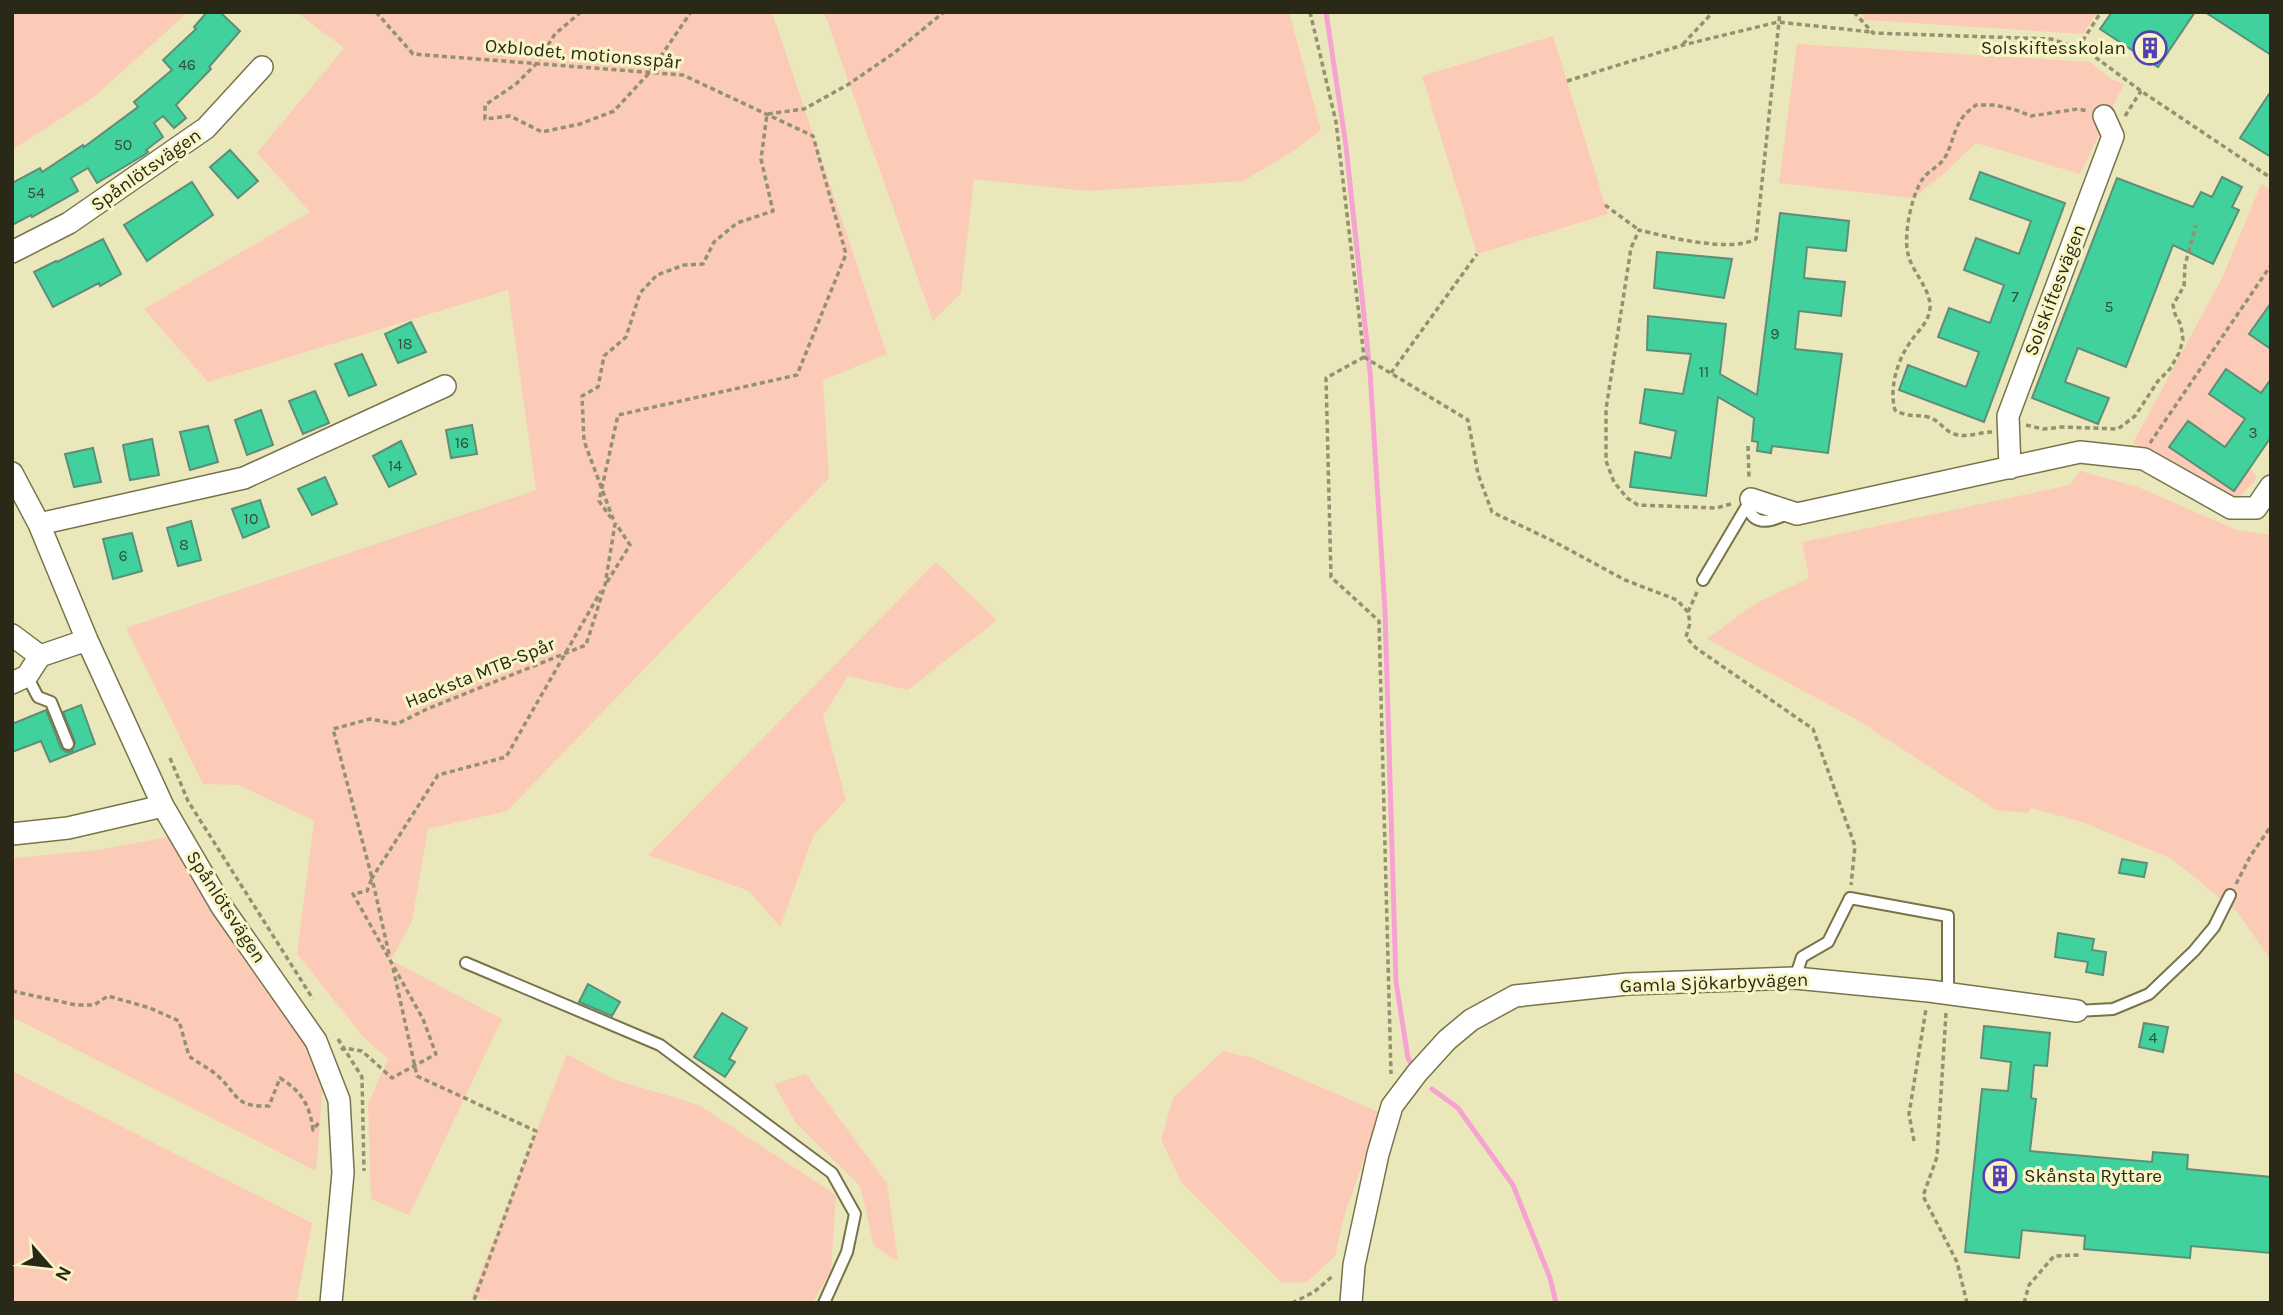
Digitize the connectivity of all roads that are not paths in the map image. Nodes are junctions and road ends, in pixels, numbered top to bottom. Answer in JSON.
{"nodes":[{"id":1,"x":262,"y":67,"type":"dead end"},
{"id":2,"x":2104,"y":116,"type":"road end"},
{"id":3,"x":12,"y":251,"type":"edge"},
{"id":4,"x":445,"y":386,"type":"dead end"},
{"id":5,"x":2010,"y":467,"type":"junction"},
{"id":6,"x":12,"y":473,"type":"edge"},
{"id":7,"x":2271,"y":486,"type":"edge"},
{"id":8,"x":1751,"y":502,"type":"joint"},
{"id":9,"x":39,"y":524,"type":"junction"},
{"id":10,"x":1703,"y":580,"type":"road end"},
{"id":11,"x":12,"y":635,"type":"edge"},
{"id":12,"x":87,"y":640,"type":"junction"},
{"id":13,"x":40,"y":656,"type":"junction"},
{"id":14,"x":20,"y":679,"type":"edge"},
{"id":15,"x":68,"y":744,"type":"dead end"},
{"id":16,"x":163,"y":806,"type":"junction"},
{"id":17,"x":12,"y":834,"type":"edge"},
{"id":18,"x":2230,"y":895,"type":"road end"},
{"id":19,"x":466,"y":963,"type":"dead end"},
{"id":20,"x":1795,"y":978,"type":"junction"},
{"id":21,"x":1938,"y":992,"type":"junction"},
{"id":22,"x":2077,"y":1011,"type":"joint"},
{"id":23,"x":331,"y":1303,"type":"edge"},
{"id":24,"x":824,"y":1303,"type":"edge"},
{"id":25,"x":1350,"y":1303,"type":"edge"}],
"edges":[{"from":1,"to":3,"type":"street","name":"Spånlötsvägen"},
{"from":2,"to":5,"type":"street","name":"Solskiftesvägen"},
{"from":4,"to":9,"type":"street"},
{"from":5,"to":7,"type":"street"},
{"from":5,"to":8,"type":"street"},
{"from":6,"to":9,"type":"street","name":"Spånlötsvägen"},
{"from":8,"to":10,"type":"lane"},
{"from":9,"to":12,"type":"street","name":"Spånlötsvägen"},
{"from":11,"to":13,"type":"street"},
{"from":12,"to":13,"type":"street"},
{"from":12,"to":16,"type":"street","name":"Spånlötsvägen"},
{"from":13,"to":14,"type":"street"},
{"from":14,"to":15,"type":"lane"},
{"from":16,"to":17,"type":"street"},
{"from":16,"to":23,"type":"street","name":"Spånlötsvägen"},
{"from":18,"to":22,"type":"lane","name":"Gamla Sjökarbyvägen"},
{"from":19,"to":24,"type":"lane"},
{"from":20,"to":21,"type":"street","name":"Gamla Sjökarbyvägen"},
{"from":20,"to":21,"type":"lane"},
{"from":20,"to":25,"type":"street","name":"Gamla Sjökarbyvägen"},
{"from":21,"to":22,"type":"street","name":"Gamla Sjökarbyvägen"}]}
